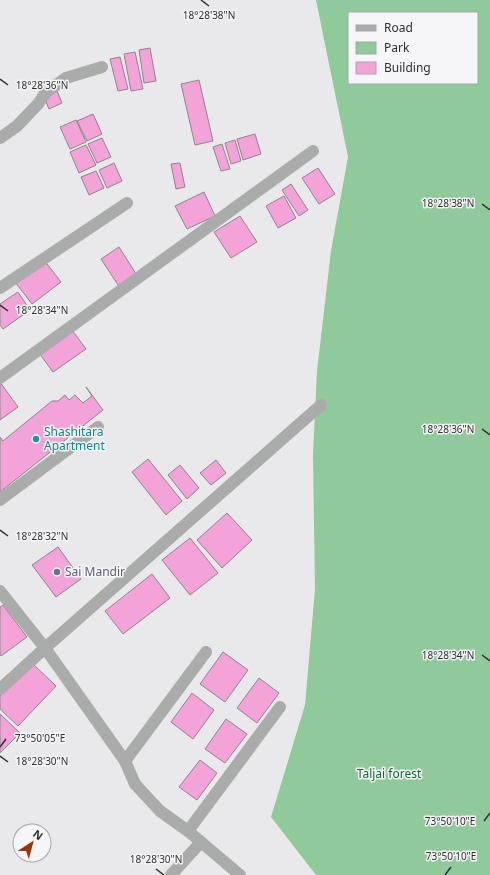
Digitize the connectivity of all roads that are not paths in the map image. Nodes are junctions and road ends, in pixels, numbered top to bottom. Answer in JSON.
{"nodes":[{"id":1,"x":102,"y":67,"type":"dead end"},
{"id":2,"x":0,"y":138,"type":"edge"},
{"id":3,"x":313,"y":152,"type":"dead end"},
{"id":4,"x":127,"y":203,"type":"dead end"},
{"id":5,"x":0,"y":288,"type":"edge"},
{"id":6,"x":0,"y":378,"type":"edge"},
{"id":7,"x":321,"y":405,"type":"dead end"},
{"id":8,"x":98,"y":427,"type":"dead end"},
{"id":9,"x":0,"y":500,"type":"edge"},
{"id":10,"x":0,"y":591,"type":"edge"},
{"id":11,"x":45,"y":648,"type":"junction"},
{"id":12,"x":206,"y":652,"type":"dead end"},
{"id":13,"x":0,"y":690,"type":"edge"},
{"id":14,"x":280,"y":707,"type":"dead end"},
{"id":15,"x":125,"y":761,"type":"junction"},
{"id":16,"x":188,"y":831,"type":"junction"},
{"id":17,"x":201,"y":842,"type":"junction"},
{"id":18,"x":171,"y":875,"type":"edge"},
{"id":19,"x":240,"y":875,"type":"edge"}],
"edges":[{"from":1,"to":2,"type":"street"},
{"from":3,"to":6,"type":"street"},
{"from":4,"to":5,"type":"street"},
{"from":7,"to":11,"type":"street"},
{"from":8,"to":9,"type":"street"},
{"from":10,"to":11,"type":"street"},
{"from":11,"to":13,"type":"street"},
{"from":11,"to":15,"type":"street"},
{"from":12,"to":15,"type":"street"},
{"from":14,"to":16,"type":"street"},
{"from":15,"to":16,"type":"street"},
{"from":16,"to":17,"type":"street"},
{"from":17,"to":18,"type":"street"},
{"from":17,"to":19,"type":"street"}]}
